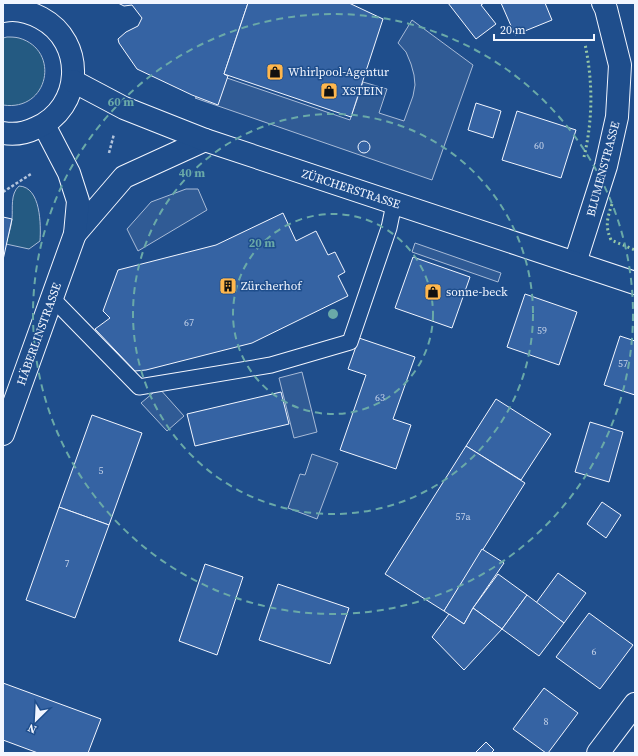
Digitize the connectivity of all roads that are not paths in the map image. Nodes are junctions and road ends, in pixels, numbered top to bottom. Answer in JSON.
{"nodes":[{"id":1,"x":603,"y":3,"type":"edge"},
{"id":2,"x":7,"y":8,"type":"edge"},
{"id":3,"x":73,"y":81,"type":"junction"},
{"id":4,"x":44,"y":125,"type":"junction"},
{"id":5,"x":3,"y":133,"type":"edge"},
{"id":6,"x":205,"y":140,"type":"junction"},
{"id":7,"x":394,"y":204,"type":"junction"},
{"id":8,"x":75,"y":234,"type":"junction"},
{"id":9,"x":575,"y":263,"type":"junction"},
{"id":10,"x":635,"y":283,"type":"edge"},
{"id":11,"x":52,"y":297,"type":"junction"},
{"id":12,"x":3,"y":434,"type":"edge"},
{"id":13,"x":635,"y":704,"type":"edge"},
{"id":14,"x":598,"y":753,"type":"edge"}],
"edges":[{"from":1,"to":9,"type":"street","name":"BLUMENSTRASSE"},
{"from":2,"to":3,"type":"street"},
{"from":3,"to":4,"type":"street"},
{"from":3,"to":6,"type":"street","name":"ZÜRCHERSTRASSE"},
{"from":4,"to":5,"type":"street"},
{"from":4,"to":8,"type":"street","name":"HÄBERLINSTRASSE"},
{"from":6,"to":7,"type":"street","name":"ZÜRCHERSTRASSE"},
{"from":6,"to":8,"type":"street","name":"HÄBERLINSTRASSE"},
{"from":7,"to":9,"type":"street","name":"ZÜRCHERSTRASSE"},
{"from":7,"to":11,"type":"lane"},
{"from":8,"to":11,"type":"street","name":"HÄBERLINSTRASSE"},
{"from":9,"to":10,"type":"street","name":"ZÜRCHERSTRASSE"},
{"from":11,"to":12,"type":"street","name":"HÄBERLINSTRASSE"},
{"from":13,"to":14,"type":"street"}]}
